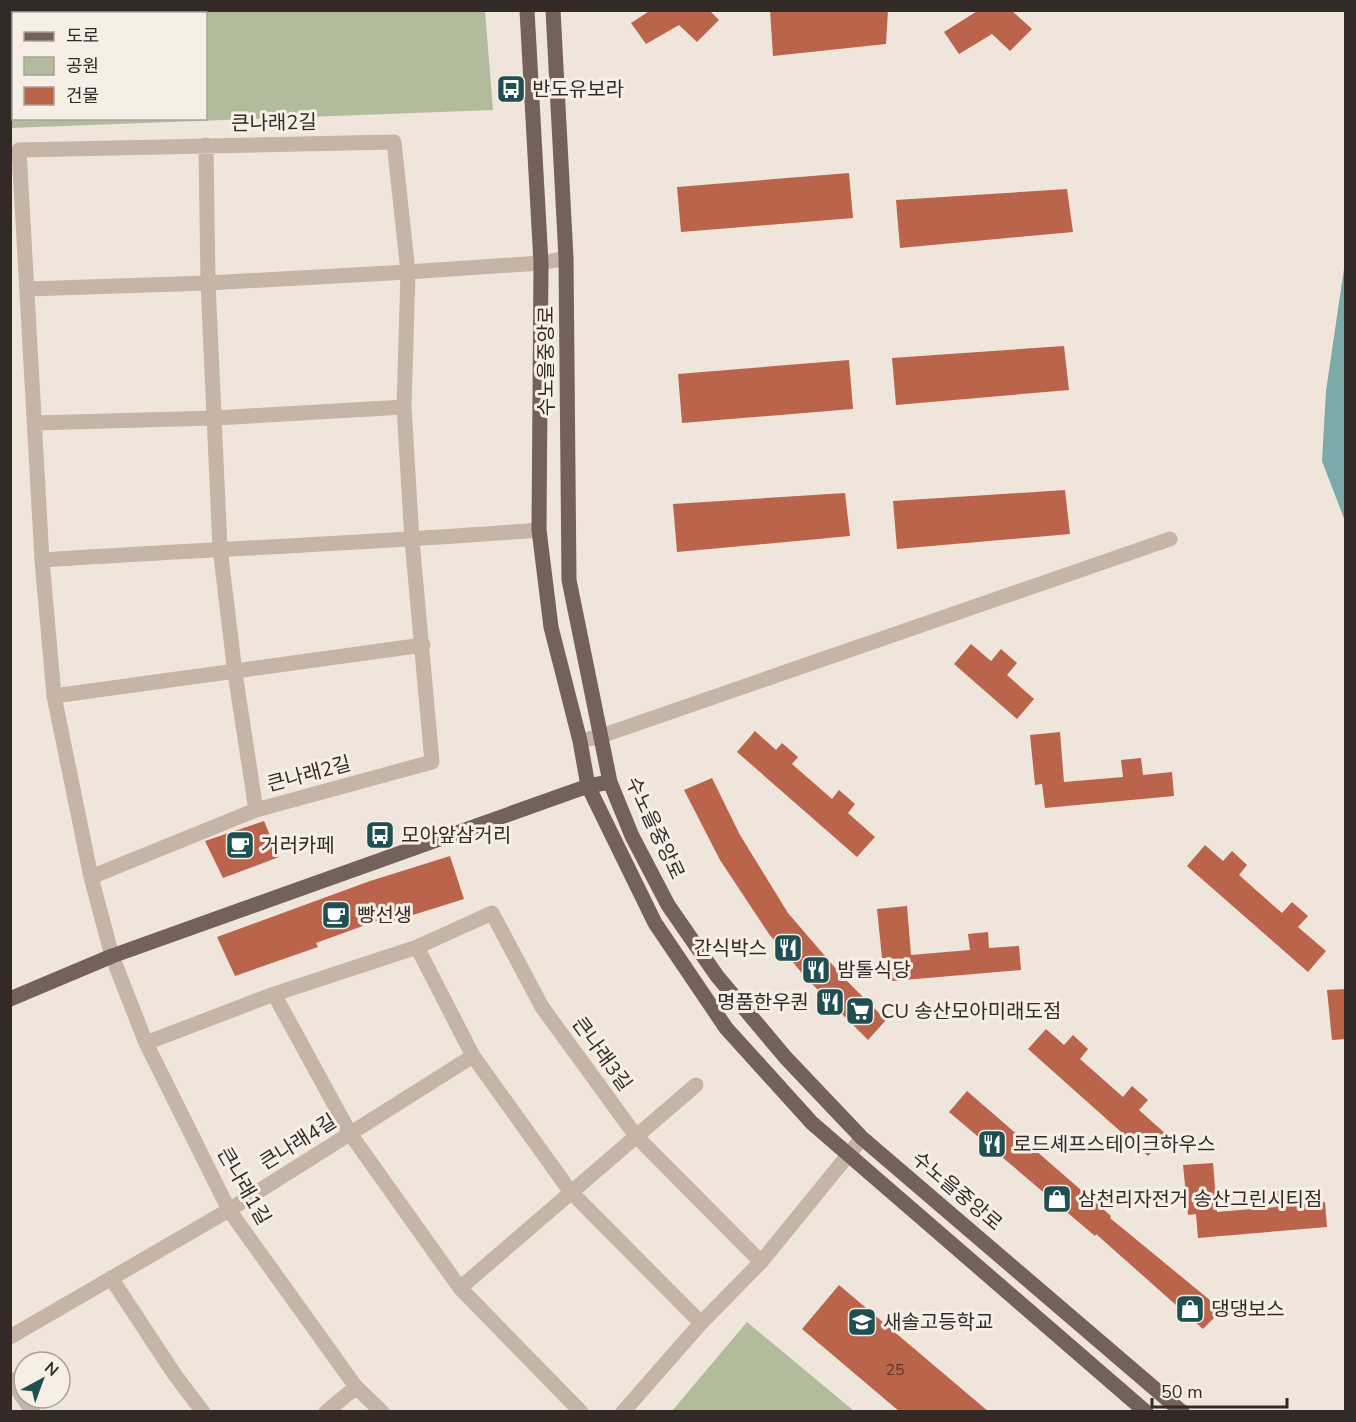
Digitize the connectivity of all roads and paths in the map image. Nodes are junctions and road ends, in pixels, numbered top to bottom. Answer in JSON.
{"nodes":[{"id":1,"x":526,"y":10,"type":"edge"},
{"id":2,"x":553,"y":10,"type":"edge"},
{"id":3,"x":206,"y":145,"type":"junction"},
{"id":4,"x":566,"y":258,"type":"junction"},
{"id":5,"x":541,"y":263,"type":"junction"},
{"id":6,"x":408,"y":272,"type":"junction"},
{"id":7,"x":208,"y":283,"type":"junction"},
{"id":8,"x":27,"y":289,"type":"junction"},
{"id":9,"x":404,"y":407,"type":"junction"},
{"id":10,"x":215,"y":418,"type":"junction"},
{"id":11,"x":35,"y":423,"type":"junction"},
{"id":12,"x":539,"y":530,"type":"junction"},
{"id":13,"x":1170,"y":539,"type":"dead end"},
{"id":14,"x":412,"y":540,"type":"junction"},
{"id":15,"x":220,"y":548,"type":"junction"},
{"id":16,"x":42,"y":560,"type":"junction"},
{"id":17,"x":423,"y":645,"type":"junction"},
{"id":18,"x":235,"y":672,"type":"junction"},
{"id":19,"x":54,"y":696,"type":"junction"},
{"id":20,"x":601,"y":736,"type":"junction"},
{"id":21,"x":580,"y":741,"type":"junction"},
{"id":22,"x":610,"y":782,"type":"junction"},
{"id":23,"x":588,"y":786,"type":"junction"},
{"id":24,"x":256,"y":810,"type":"junction"},
{"id":25,"x":91,"y":877,"type":"junction"},
{"id":26,"x":417,"y":947,"type":"junction"},
{"id":27,"x":112,"y":956,"type":"junction"},
{"id":28,"x":274,"y":994,"type":"junction"},
{"id":29,"x":10,"y":999,"type":"edge"},
{"id":30,"x":146,"y":1043,"type":"junction"},
{"id":31,"x":473,"y":1056,"type":"junction"},
{"id":32,"x":696,"y":1085,"type":"dead end"},
{"id":33,"x":351,"y":1134,"type":"junction"},
{"id":34,"x":636,"y":1136,"type":"junction"},
{"id":35,"x":862,"y":1138,"type":"junction"},
{"id":36,"x":849,"y":1155,"type":"junction"},
{"id":37,"x":570,"y":1191,"type":"junction"},
{"id":38,"x":229,"y":1210,"type":"junction"},
{"id":39,"x":760,"y":1262,"type":"junction"},
{"id":40,"x":111,"y":1278,"type":"junction"},
{"id":41,"x":460,"y":1288,"type":"junction"},
{"id":42,"x":701,"y":1323,"type":"junction"},
{"id":43,"x":10,"y":1337,"type":"edge"},
{"id":44,"x":10,"y":1379,"type":"edge"},
{"id":45,"x":356,"y":1387,"type":"junction"},
{"id":46,"x":33,"y":1412,"type":"edge"},
{"id":47,"x":203,"y":1412,"type":"edge"},
{"id":48,"x":326,"y":1412,"type":"edge"},
{"id":49,"x":382,"y":1412,"type":"edge"},
{"id":50,"x":581,"y":1412,"type":"edge"},
{"id":51,"x":623,"y":1412,"type":"edge"},
{"id":52,"x":1146,"y":1412,"type":"edge"},
{"id":53,"x":1182,"y":1412,"type":"edge"}],
"edges":[{"from":1,"to":5,"type":"main road","name":"수노을중앙로"},
{"from":2,"to":4,"type":"main road","name":"수노을중앙로"},
{"from":3,"to":6,"type":"street","name":"큰나래2길"},
{"from":3,"to":7,"type":"street"},
{"from":3,"to":8,"type":"street","name":"큰나래2길"},
{"from":4,"to":5,"type":"street"},
{"from":4,"to":20,"type":"main road","name":"수노을중앙로"},
{"from":5,"to":6,"type":"street"},
{"from":5,"to":12,"type":"main road","name":"수노을중앙로"},
{"from":6,"to":7,"type":"street"},
{"from":6,"to":9,"type":"street","name":"큰나래2길"},
{"from":7,"to":8,"type":"street"},
{"from":7,"to":10,"type":"street"},
{"from":8,"to":11,"type":"street","name":"큰나래2길"},
{"from":9,"to":10,"type":"street"},
{"from":9,"to":14,"type":"street","name":"큰나래2길"},
{"from":10,"to":11,"type":"street"},
{"from":10,"to":15,"type":"street"},
{"from":11,"to":16,"type":"street","name":"큰나래2길"},
{"from":12,"to":14,"type":"street"},
{"from":12,"to":21,"type":"main road","name":"수노을중앙로"},
{"from":13,"to":20,"type":"street"},
{"from":14,"to":15,"type":"street"},
{"from":14,"to":17,"type":"street","name":"큰나래2길"},
{"from":15,"to":16,"type":"street"},
{"from":15,"to":18,"type":"street"},
{"from":16,"to":19,"type":"street","name":"큰나래2길"},
{"from":17,"to":18,"type":"street"},
{"from":17,"to":24,"type":"street","name":"큰나래2길"},
{"from":18,"to":19,"type":"street"},
{"from":18,"to":24,"type":"street"},
{"from":19,"to":25,"type":"street","name":"큰나래2길"},
{"from":20,"to":21,"type":"street"},
{"from":20,"to":22,"type":"main road","name":"수노을중앙로"},
{"from":21,"to":23,"type":"main road","name":"수노을중앙로"},
{"from":22,"to":23,"type":"main road"},
{"from":22,"to":35,"type":"main road","name":"수노을중앙로"},
{"from":23,"to":27,"type":"main road"},
{"from":23,"to":36,"type":"main road","name":"수노을중앙로"},
{"from":24,"to":25,"type":"street","name":"큰나래2길"},
{"from":25,"to":27,"type":"street","name":"큰나래2길"},
{"from":26,"to":28,"type":"street","name":"큰나래3길"},
{"from":26,"to":31,"type":"street"},
{"from":26,"to":34,"type":"street","name":"큰나래3길"},
{"from":27,"to":29,"type":"main road"},
{"from":27,"to":30,"type":"street","name":"큰나래1길"},
{"from":28,"to":30,"type":"street","name":"큰나래3길"},
{"from":28,"to":33,"type":"street"},
{"from":30,"to":38,"type":"street","name":"큰나래1길"},
{"from":31,"to":33,"type":"street","name":"큰나래4길"},
{"from":31,"to":37,"type":"street"},
{"from":32,"to":34,"type":"street"},
{"from":33,"to":38,"type":"street","name":"큰나래4길"},
{"from":33,"to":41,"type":"street"},
{"from":34,"to":37,"type":"street"},
{"from":34,"to":39,"type":"street","name":"큰나래3길"},
{"from":35,"to":36,"type":"street"},
{"from":35,"to":53,"type":"main road","name":"수노을중앙로"},
{"from":36,"to":39,"type":"street"},
{"from":36,"to":52,"type":"main road","name":"수노을중앙로"},
{"from":37,"to":41,"type":"street"},
{"from":37,"to":42,"type":"street"},
{"from":38,"to":40,"type":"street","name":"큰나래4길"},
{"from":38,"to":45,"type":"street","name":"큰나래1길"},
{"from":39,"to":42,"type":"street"},
{"from":40,"to":43,"type":"street","name":"큰나래4길"},
{"from":40,"to":47,"type":"street"},
{"from":41,"to":50,"type":"street"},
{"from":42,"to":51,"type":"street"},
{"from":44,"to":46,"type":"street"},
{"from":45,"to":48,"type":"street"},
{"from":45,"to":49,"type":"street","name":"큰나래1길"}]}
